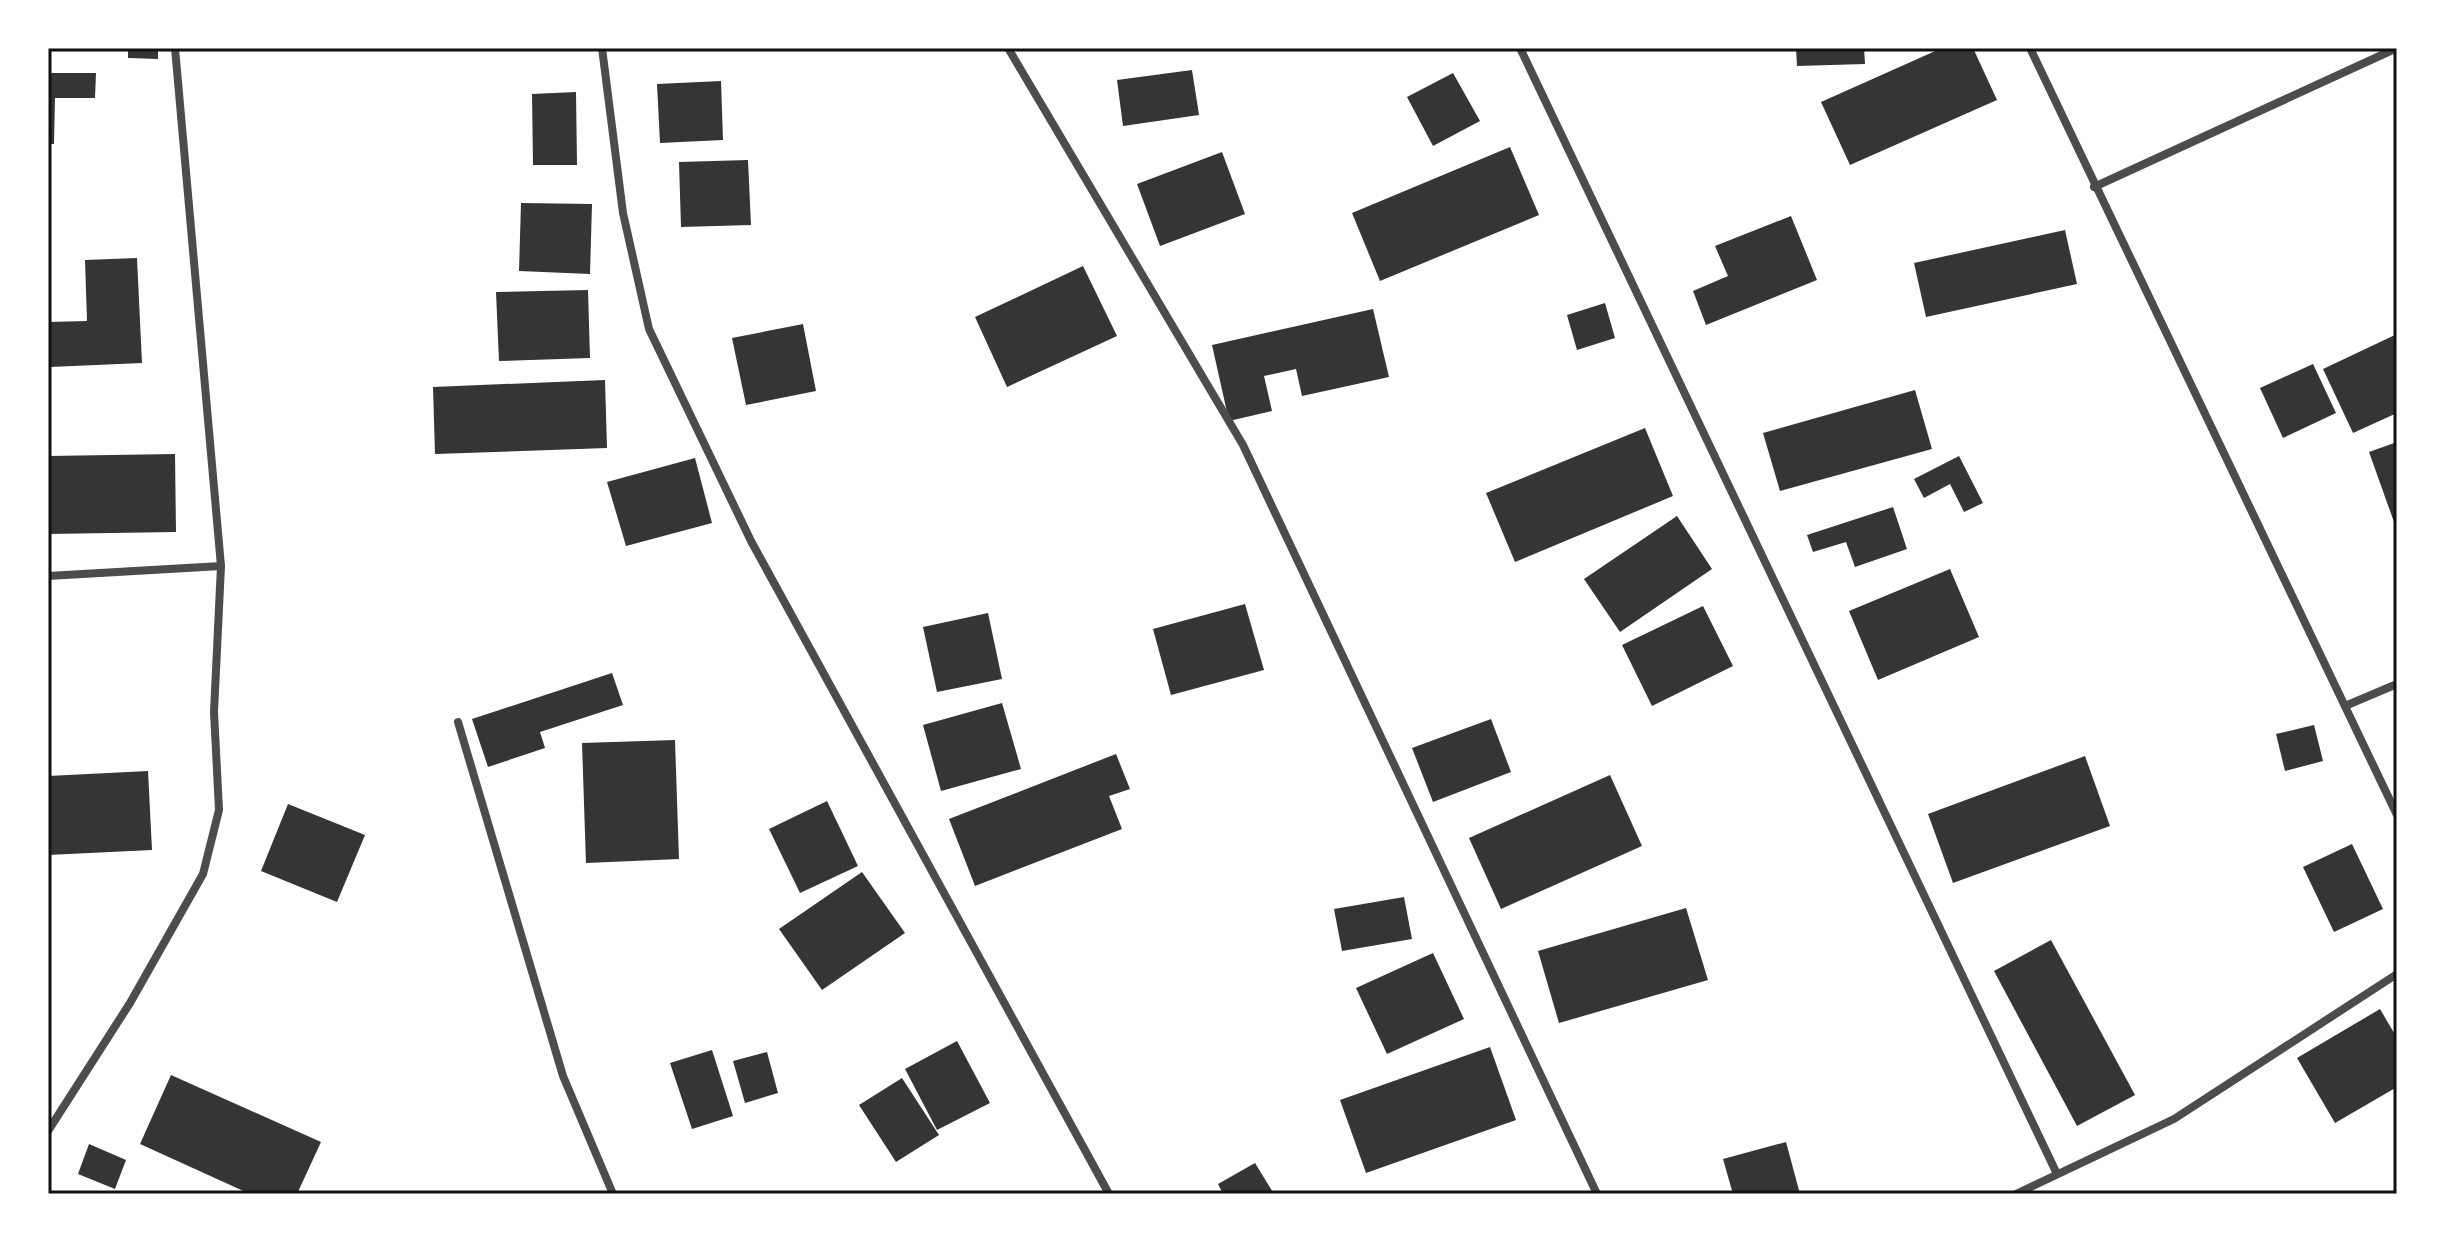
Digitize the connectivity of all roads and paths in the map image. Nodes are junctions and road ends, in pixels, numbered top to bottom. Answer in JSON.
{"nodes":[{"id":1,"x":175,"y":48,"type":"edge"},
{"id":2,"x":602,"y":48,"type":"edge"},
{"id":3,"x":1008,"y":48,"type":"edge"},
{"id":4,"x":1520,"y":48,"type":"edge"},
{"id":5,"x":2030,"y":48,"type":"edge"},
{"id":6,"x":2397,"y":48,"type":"edge"},
{"id":7,"x":2094,"y":187,"type":"junction"},
{"id":8,"x":221,"y":566,"type":"junction"},
{"id":9,"x":48,"y":576,"type":"edge"},
{"id":10,"x":2397,"y":684,"type":"edge"},
{"id":11,"x":2345,"y":706,"type":"junction"},
{"id":12,"x":458,"y":722,"type":"dead end"},
{"id":13,"x":2397,"y":815,"type":"edge"},
{"id":14,"x":2397,"y":974,"type":"edge"},
{"id":15,"x":48,"y":1131,"type":"edge"},
{"id":16,"x":2057,"y":1174,"type":"junction"},
{"id":17,"x":613,"y":1194,"type":"edge"},
{"id":18,"x":1109,"y":1194,"type":"edge"},
{"id":19,"x":1597,"y":1194,"type":"edge"},
{"id":20,"x":2016,"y":1194,"type":"edge"}],
"edges":[{"from":1,"to":8,"type":"street"},
{"from":2,"to":18,"type":"street"},
{"from":3,"to":19,"type":"street"},
{"from":4,"to":16,"type":"street"},
{"from":5,"to":7,"type":"street"},
{"from":6,"to":7,"type":"street"},
{"from":7,"to":11,"type":"street"},
{"from":8,"to":9,"type":"street"},
{"from":8,"to":15,"type":"street"},
{"from":10,"to":11,"type":"street"},
{"from":11,"to":13,"type":"street"},
{"from":12,"to":17,"type":"street"},
{"from":14,"to":16,"type":"street"},
{"from":16,"to":20,"type":"street"}]}
